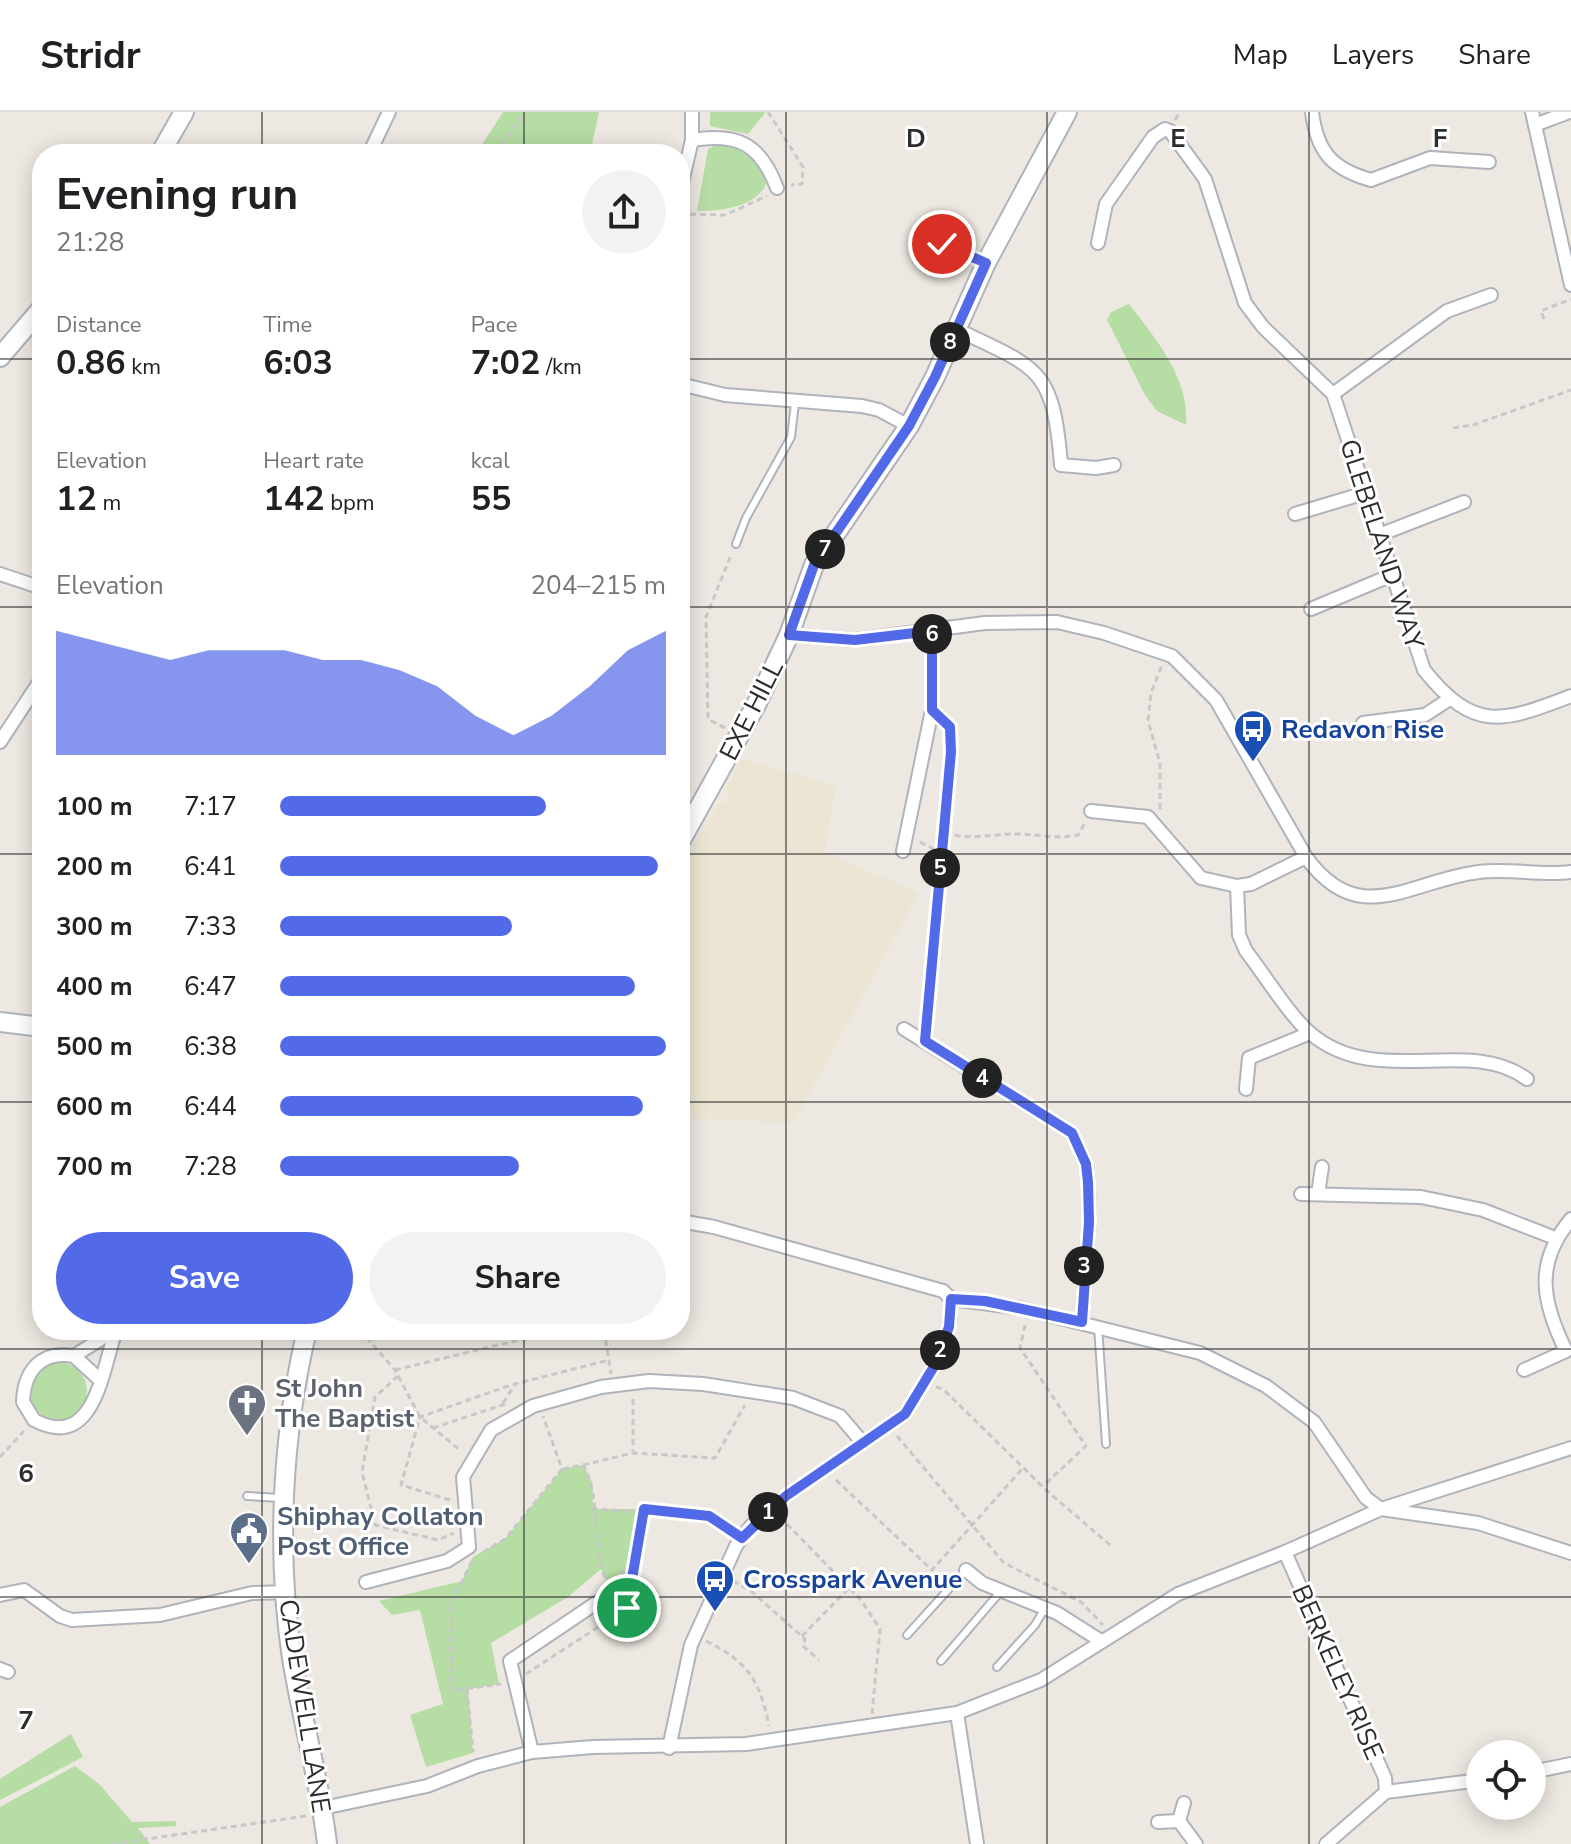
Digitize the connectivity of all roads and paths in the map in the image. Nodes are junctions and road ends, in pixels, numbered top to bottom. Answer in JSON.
{"nodes":[{"id":1,"x":184,"y":112,"type":"edge"},
{"id":2,"x":389,"y":112,"type":"edge"},
{"id":3,"x":524,"y":112,"type":"edge"},
{"id":4,"x":692,"y":112,"type":"edge"},
{"id":5,"x":1067,"y":112,"type":"edge"},
{"id":6,"x":1312,"y":112,"type":"edge"},
{"id":7,"x":1569,"y":112,"type":"edge"},
{"id":8,"x":1534,"y":118,"type":"edge"},
{"id":9,"x":692,"y":140,"type":"junction"},
{"id":10,"x":166,"y":144,"type":"edge"},
{"id":11,"x":374,"y":144,"type":"edge"},
{"id":12,"x":503,"y":144,"type":"edge"},
{"id":13,"x":690,"y":148,"type":"edge"},
{"id":14,"x":1489,"y":162,"type":"dead end"},
{"id":15,"x":777,"y":188,"type":"dead end"},
{"id":16,"x":945,"y":230,"type":"dead end"},
{"id":17,"x":1098,"y":243,"type":"dead end"},
{"id":18,"x":942,"y":244,"type":"junction"},
{"id":19,"x":929,"y":261,"type":"dead end"},
{"id":20,"x":986,"y":263,"type":"junction"},
{"id":21,"x":1570,"y":278,"type":"edge"},
{"id":22,"x":1491,"y":295,"type":"dead end"},
{"id":23,"x":1571,"y":299,"type":"edge"},
{"id":24,"x":1544,"y":319,"type":"dead end"},
{"id":25,"x":32,"y":320,"type":"edge"},
{"id":26,"x":956,"y":329,"type":"junction"},
{"id":27,"x":0,"y":357,"type":"edge"},
{"id":28,"x":690,"y":386,"type":"edge"},
{"id":29,"x":1571,"y":390,"type":"edge"},
{"id":30,"x":1333,"y":394,"type":"junction"},
{"id":31,"x":795,"y":403,"type":"junction"},
{"id":32,"x":909,"y":426,"type":"junction"},
{"id":33,"x":1453,"y":428,"type":"dead end"},
{"id":34,"x":1114,"y":465,"type":"dead end"},
{"id":35,"x":1365,"y":493,"type":"junction"},
{"id":36,"x":1464,"y":502,"type":"dead end"},
{"id":37,"x":1295,"y":514,"type":"dead end"},
{"id":38,"x":1379,"y":535,"type":"junction"},
{"id":39,"x":736,"y":544,"type":"joint"},
{"id":40,"x":0,"y":574,"type":"edge"},
{"id":41,"x":1392,"y":575,"type":"junction"},
{"id":42,"x":32,"y":585,"type":"edge"},
{"id":43,"x":1311,"y":609,"type":"dead end"},
{"id":44,"x":932,"y":631,"type":"junction"},
{"id":45,"x":789,"y":635,"type":"junction"},
{"id":46,"x":1167,"y":654,"type":"junction"},
{"id":47,"x":32,"y":693,"type":"edge"},
{"id":48,"x":1571,"y":696,"type":"edge"},
{"id":49,"x":1448,"y":700,"type":"junction"},
{"id":50,"x":932,"y":710,"type":"junction"},
{"id":51,"x":1363,"y":723,"type":"dead end"},
{"id":52,"x":739,"y":735,"type":"junction"},
{"id":53,"x":0,"y":742,"type":"edge"},
{"id":54,"x":1091,"y":811,"type":"joint"},
{"id":55,"x":1151,"y":819,"type":"junction"},
{"id":56,"x":690,"y":824,"type":"edge"},
{"id":57,"x":945,"y":833,"type":"junction"},
{"id":58,"x":905,"y":834,"type":"junction"},
{"id":59,"x":903,"y":851,"type":"dead end"},
{"id":60,"x":941,"y":853,"type":"junction"},
{"id":61,"x":1306,"y":857,"type":"junction"},
{"id":62,"x":1571,"y":872,"type":"edge"},
{"id":63,"x":1237,"y":886,"type":"junction"},
{"id":64,"x":0,"y":1022,"type":"edge"},
{"id":65,"x":32,"y":1026,"type":"edge"},
{"id":66,"x":904,"y":1029,"type":"dead end"},
{"id":67,"x":1310,"y":1033,"type":"junction"},
{"id":68,"x":925,"y":1041,"type":"junction"},
{"id":69,"x":1527,"y":1079,"type":"dead end"},
{"id":70,"x":1246,"y":1089,"type":"dead end"},
{"id":71,"x":1322,"y":1167,"type":"dead end"},
{"id":72,"x":1301,"y":1194,"type":"dead end"},
{"id":73,"x":1318,"y":1194,"type":"junction"},
{"id":74,"x":1571,"y":1219,"type":"edge"},
{"id":75,"x":690,"y":1223,"type":"edge"},
{"id":76,"x":1555,"y":1238,"type":"junction"},
{"id":77,"x":951,"y":1299,"type":"junction"},
{"id":78,"x":1028,"y":1309,"type":"junction"},
{"id":79,"x":1082,"y":1322,"type":"junction"},
{"id":80,"x":1098,"y":1326,"type":"junction"},
{"id":81,"x":99,"y":1340,"type":"edge"},
{"id":82,"x":112,"y":1340,"type":"edge"},
{"id":83,"x":305,"y":1340,"type":"edge"},
{"id":84,"x":369,"y":1340,"type":"edge"},
{"id":85,"x":519,"y":1340,"type":"edge"},
{"id":86,"x":606,"y":1340,"type":"edge"},
{"id":87,"x":1568,"y":1349,"type":"edge"},
{"id":88,"x":74,"y":1356,"type":"junction"},
{"id":89,"x":609,"y":1360,"type":"junction"},
{"id":90,"x":395,"y":1370,"type":"junction"},
{"id":91,"x":1524,"y":1370,"type":"dead end"},
{"id":92,"x":398,"y":1376,"type":"junction"},
{"id":93,"x":99,"y":1379,"type":"junction"},
{"id":94,"x":516,"y":1383,"type":"junction"},
{"id":95,"x":632,"y":1383,"type":"junction"},
{"id":96,"x":925,"y":1383,"type":"junction"},
{"id":97,"x":613,"y":1385,"type":"junction"},
{"id":98,"x":753,"y":1392,"type":"junction"},
{"id":99,"x":502,"y":1405,"type":"dead end"},
{"id":100,"x":539,"y":1405,"type":"junction"},
{"id":101,"x":420,"y":1417,"type":"junction"},
{"id":102,"x":34,"y":1420,"type":"junction"},
{"id":103,"x":888,"y":1428,"type":"junction"},
{"id":104,"x":863,"y":1443,"type":"junction"},
{"id":105,"x":1106,"y":1444,"type":"dead end"},
{"id":106,"x":1571,"y":1448,"type":"edge"},
{"id":107,"x":633,"y":1453,"type":"junction"},
{"id":108,"x":0,"y":1457,"type":"edge"},
{"id":109,"x":474,"y":1457,"type":"junction"},
{"id":110,"x":583,"y":1465,"type":"junction"},
{"id":111,"x":1023,"y":1468,"type":"junction"},
{"id":112,"x":562,"y":1469,"type":"junction"},
{"id":113,"x":825,"y":1469,"type":"junction"},
{"id":114,"x":1042,"y":1487,"type":"junction"},
{"id":115,"x":247,"y":1496,"type":"dead end"},
{"id":116,"x":284,"y":1498,"type":"junction"},
{"id":117,"x":464,"y":1504,"type":"junction"},
{"id":118,"x":772,"y":1508,"type":"junction"},
{"id":119,"x":592,"y":1509,"type":"junction"},
{"id":120,"x":644,"y":1509,"type":"junction"},
{"id":121,"x":1381,"y":1509,"type":"junction"},
{"id":122,"x":971,"y":1523,"type":"junction"},
{"id":123,"x":467,"y":1528,"type":"junction"},
{"id":124,"x":742,"y":1538,"type":"junction"},
{"id":125,"x":1110,"y":1545,"type":"dead end"},
{"id":126,"x":1285,"y":1552,"type":"junction"},
{"id":127,"x":1571,"y":1553,"type":"edge"},
{"id":128,"x":635,"y":1563,"type":"junction"},
{"id":129,"x":966,"y":1570,"type":"joint"},
{"id":130,"x":722,"y":1576,"type":"junction"},
{"id":131,"x":366,"y":1582,"type":"dead end"},
{"id":132,"x":849,"y":1588,"type":"junction"},
{"id":133,"x":1001,"y":1591,"type":"junction"},
{"id":134,"x":286,"y":1592,"type":"junction"},
{"id":135,"x":611,"y":1593,"type":"dead end"},
{"id":136,"x":0,"y":1595,"type":"edge"},
{"id":137,"x":1045,"y":1608,"type":"junction"},
{"id":138,"x":696,"y":1635,"type":"junction"},
{"id":139,"x":907,"y":1635,"type":"dead end"},
{"id":140,"x":802,"y":1636,"type":"junction"},
{"id":141,"x":1106,"y":1638,"type":"junction"},
{"id":142,"x":819,"y":1660,"type":"dead end"},
{"id":143,"x":941,"y":1661,"type":"dead end"},
{"id":144,"x":997,"y":1667,"type":"dead end"},
{"id":145,"x":513,"y":1682,"type":"junction"},
{"id":146,"x":467,"y":1689,"type":"junction"},
{"id":147,"x":957,"y":1713,"type":"junction"},
{"id":148,"x":872,"y":1726,"type":"junction"},
{"id":149,"x":772,"y":1740,"type":"junction"},
{"id":150,"x":669,"y":1748,"type":"junction"},
{"id":151,"x":532,"y":1752,"type":"junction"},
{"id":152,"x":1571,"y":1764,"type":"edge"},
{"id":153,"x":474,"y":1768,"type":"junction"},
{"id":154,"x":1546,"y":1769,"type":"edge"},
{"id":155,"x":1466,"y":1782,"type":"edge"},
{"id":156,"x":1386,"y":1792,"type":"junction"},
{"id":157,"x":1184,"y":1803,"type":"dead end"},
{"id":158,"x":323,"y":1810,"type":"junction"},
{"id":159,"x":1179,"y":1821,"type":"junction"},
{"id":160,"x":1158,"y":1822,"type":"dead end"},
{"id":161,"x":142,"y":1842,"type":"edge"},
{"id":162,"x":112,"y":1844,"type":"edge"},
{"id":163,"x":327,"y":1844,"type":"edge"},
{"id":164,"x":977,"y":1844,"type":"edge"},
{"id":165,"x":1196,"y":1844,"type":"edge"},
{"id":166,"x":1326,"y":1844,"type":"edge"}],
"edges":[{"from":1,"to":10,"type":"street"},
{"from":2,"to":11,"type":"street"},
{"from":3,"to":12,"type":"path"},
{"from":4,"to":9,"type":"street"},
{"from":5,"to":20,"type":"street","name":"EXE HILL"},
{"from":6,"to":14,"type":"street"},
{"from":7,"to":8,"type":"street"},
{"from":8,"to":21,"type":"street"},
{"from":9,"to":13,"type":"street"},
{"from":9,"to":15,"type":"street"},
{"from":16,"to":18,"type":"street"},
{"from":17,"to":30,"type":"street","name":"GLEBELAND WAY"},
{"from":18,"to":19,"type":"street"},
{"from":18,"to":20,"type":"street"},
{"from":20,"to":26,"type":"street","name":"EXE HILL"},
{"from":22,"to":30,"type":"street"},
{"from":23,"to":24,"type":"path"},
{"from":25,"to":27,"type":"street"},
{"from":26,"to":32,"type":"street","name":"EXE HILL"},
{"from":26,"to":34,"type":"street"},
{"from":28,"to":31,"type":"street"},
{"from":29,"to":33,"type":"path"},
{"from":30,"to":35,"type":"street","name":"GLEBELAND WAY"},
{"from":31,"to":32,"type":"street"},
{"from":31,"to":39,"type":"lane"},
{"from":32,"to":45,"type":"street","name":"EXE HILL"},
{"from":35,"to":37,"type":"street"},
{"from":35,"to":38,"type":"street","name":"GLEBELAND WAY"},
{"from":36,"to":38,"type":"street"},
{"from":38,"to":41,"type":"street","name":"GLEBELAND WAY"},
{"from":39,"to":52,"type":"path"},
{"from":40,"to":42,"type":"street"},
{"from":41,"to":43,"type":"street"},
{"from":41,"to":49,"type":"street","name":"GLEBELAND WAY"},
{"from":44,"to":45,"type":"street"},
{"from":44,"to":46,"type":"street"},
{"from":44,"to":50,"type":"street"},
{"from":45,"to":52,"type":"street","name":"EXE HILL"},
{"from":46,"to":55,"type":"path"},
{"from":46,"to":61,"type":"street"},
{"from":47,"to":53,"type":"street"},
{"from":48,"to":49,"type":"street","name":"GLEBELAND WAY"},
{"from":49,"to":51,"type":"street"},
{"from":50,"to":57,"type":"path"},
{"from":50,"to":58,"type":"street"},
{"from":52,"to":56,"type":"street","name":"EXE HILL"},
{"from":54,"to":55,"type":"street"},
{"from":54,"to":57,"type":"path"},
{"from":55,"to":63,"type":"street"},
{"from":57,"to":60,"type":"path"},
{"from":58,"to":59,"type":"street"},
{"from":58,"to":60,"type":"path"},
{"from":60,"to":68,"type":"path"},
{"from":61,"to":62,"type":"street"},
{"from":61,"to":63,"type":"street"},
{"from":63,"to":67,"type":"street"},
{"from":64,"to":65,"type":"street"},
{"from":66,"to":68,"type":"street"},
{"from":67,"to":69,"type":"street"},
{"from":67,"to":70,"type":"street"},
{"from":68,"to":79,"type":"street"},
{"from":71,"to":73,"type":"street"},
{"from":72,"to":73,"type":"street"},
{"from":73,"to":76,"type":"street"},
{"from":74,"to":76,"type":"street"},
{"from":75,"to":77,"type":"street"},
{"from":76,"to":87,"type":"street"},
{"from":77,"to":78,"type":"street"},
{"from":77,"to":96,"type":"street"},
{"from":78,"to":79,"type":"street"},
{"from":78,"to":114,"type":"path"},
{"from":79,"to":80,"type":"street"},
{"from":80,"to":105,"type":"lane"},
{"from":80,"to":121,"type":"street"},
{"from":81,"to":88,"type":"street"},
{"from":82,"to":93,"type":"street"},
{"from":83,"to":116,"type":"street","name":"CADEWELL LANE"},
{"from":84,"to":90,"type":"path"},
{"from":85,"to":90,"type":"path"},
{"from":86,"to":89,"type":"path"},
{"from":87,"to":91,"type":"street"},
{"from":88,"to":93,"type":"street"},
{"from":88,"to":102,"type":"street"},
{"from":89,"to":94,"type":"path"},
{"from":89,"to":97,"type":"path"},
{"from":90,"to":92,"type":"path"},
{"from":92,"to":101,"type":"path"},
{"from":92,"to":123,"type":"path"},
{"from":93,"to":102,"type":"street"},
{"from":94,"to":99,"type":"path"},
{"from":94,"to":101,"type":"path"},
{"from":95,"to":97,"type":"street"},
{"from":95,"to":98,"type":"street"},
{"from":95,"to":107,"type":"path"},
{"from":96,"to":103,"type":"street"},
{"from":96,"to":111,"type":"path"},
{"from":97,"to":100,"type":"street"},
{"from":98,"to":104,"type":"street"},
{"from":98,"to":107,"type":"path"},
{"from":100,"to":109,"type":"street"},
{"from":100,"to":112,"type":"path"},
{"from":101,"to":109,"type":"path"},
{"from":101,"to":117,"type":"path"},
{"from":102,"to":108,"type":"path"},
{"from":103,"to":104,"type":"street"},
{"from":103,"to":122,"type":"path"},
{"from":104,"to":113,"type":"street"},
{"from":106,"to":121,"type":"street"},
{"from":107,"to":110,"type":"path"},
{"from":109,"to":117,"type":"street"},
{"from":110,"to":112,"type":"path"},
{"from":110,"to":119,"type":"path"},
{"from":111,"to":114,"type":"path"},
{"from":111,"to":122,"type":"path"},
{"from":112,"to":146,"type":"path"},
{"from":113,"to":118,"type":"street"},
{"from":113,"to":122,"type":"path"},
{"from":114,"to":125,"type":"path"},
{"from":115,"to":116,"type":"lane"},
{"from":116,"to":134,"type":"street","name":"CADEWELL LANE"},
{"from":117,"to":123,"type":"street"},
{"from":118,"to":124,"type":"street"},
{"from":118,"to":132,"type":"path"},
{"from":119,"to":120,"type":"path"},
{"from":119,"to":128,"type":"path"},
{"from":120,"to":124,"type":"path"},
{"from":120,"to":128,"type":"path"},
{"from":121,"to":126,"type":"street"},
{"from":121,"to":127,"type":"street"},
{"from":122,"to":141,"type":"path"},
{"from":123,"to":131,"type":"street"},
{"from":124,"to":130,"type":"street"},
{"from":126,"to":141,"type":"street"},
{"from":126,"to":156,"type":"street","name":"BERKELEY RISE"},
{"from":128,"to":145,"type":"path"},
{"from":129,"to":133,"type":"street"},
{"from":129,"to":139,"type":"lane"},
{"from":130,"to":138,"type":"street"},
{"from":130,"to":140,"type":"path"},
{"from":132,"to":140,"type":"path"},
{"from":132,"to":148,"type":"path"},
{"from":133,"to":137,"type":"street"},
{"from":133,"to":143,"type":"lane"},
{"from":134,"to":136,"type":"street"},
{"from":134,"to":158,"type":"street","name":"CADEWELL LANE"},
{"from":135,"to":145,"type":"street"},
{"from":137,"to":141,"type":"street"},
{"from":137,"to":144,"type":"lane"},
{"from":138,"to":149,"type":"path"},
{"from":138,"to":150,"type":"street"},
{"from":140,"to":142,"type":"path"},
{"from":141,"to":147,"type":"street"},
{"from":145,"to":146,"type":"path"},
{"from":145,"to":151,"type":"street"},
{"from":146,"to":153,"type":"path"},
{"from":147,"to":148,"type":"street"},
{"from":147,"to":164,"type":"street"},
{"from":148,"to":149,"type":"street"},
{"from":149,"to":150,"type":"street"},
{"from":150,"to":151,"type":"street"},
{"from":151,"to":153,"type":"street"},
{"from":152,"to":154,"type":"street"},
{"from":153,"to":158,"type":"street"},
{"from":155,"to":156,"type":"street"},
{"from":156,"to":166,"type":"street"},
{"from":157,"to":159,"type":"street"},
{"from":158,"to":161,"type":"path"},
{"from":158,"to":163,"type":"street","name":"CADEWELL LANE"},
{"from":159,"to":160,"type":"street"},
{"from":159,"to":165,"type":"street"},
{"from":161,"to":162,"type":"path"}]}
